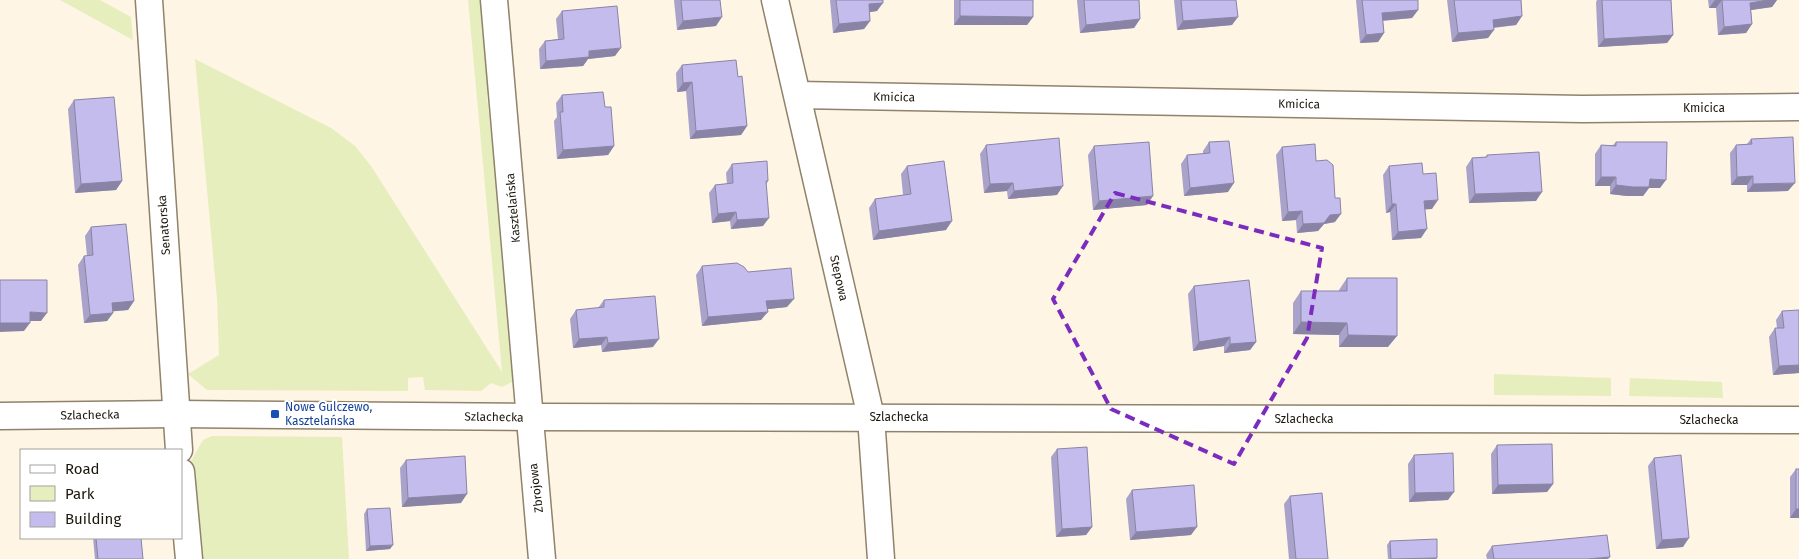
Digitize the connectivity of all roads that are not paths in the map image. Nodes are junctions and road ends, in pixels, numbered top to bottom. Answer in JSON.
{"nodes":[{"id":1,"x":149,"y":0,"type":"edge"},
{"id":2,"x":494,"y":0,"type":"edge"},
{"id":3,"x":775,"y":0,"type":"edge"},
{"id":4,"x":798,"y":95,"type":"junction"},
{"id":5,"x":1799,"y":107,"type":"edge"},
{"id":6,"x":176,"y":414,"type":"junction"},
{"id":7,"x":0,"y":416,"type":"edge"},
{"id":8,"x":531,"y":417,"type":"junction"},
{"id":9,"x":871,"y":417,"type":"junction"},
{"id":10,"x":1799,"y":420,"type":"edge"},
{"id":11,"x":179,"y":449,"type":"edge"},
{"id":12,"x":182,"y":483,"type":"edge"},
{"id":13,"x":189,"y":559,"type":"edge"},
{"id":14,"x":542,"y":559,"type":"edge"},
{"id":15,"x":881,"y":559,"type":"edge"}],
"edges":[{"from":1,"to":6,"type":"street","name":"Senatorska"},
{"from":2,"to":8,"type":"street","name":"Kasztelańska"},
{"from":3,"to":4,"type":"street","name":"Stepowa"},
{"from":4,"to":5,"type":"street","name":"Kmicica"},
{"from":4,"to":9,"type":"street","name":"Stepowa"},
{"from":6,"to":7,"type":"street","name":"Szlachecka"},
{"from":6,"to":8,"type":"street","name":"Szlachecka"},
{"from":6,"to":11,"type":"street","name":"Senatorska"},
{"from":8,"to":9,"type":"street","name":"Szlachecka"},
{"from":8,"to":14,"type":"street","name":"Zbrojowa"},
{"from":9,"to":10,"type":"street","name":"Szlachecka"},
{"from":9,"to":15,"type":"street","name":"Stepowa"},
{"from":12,"to":13,"type":"street"}]}
